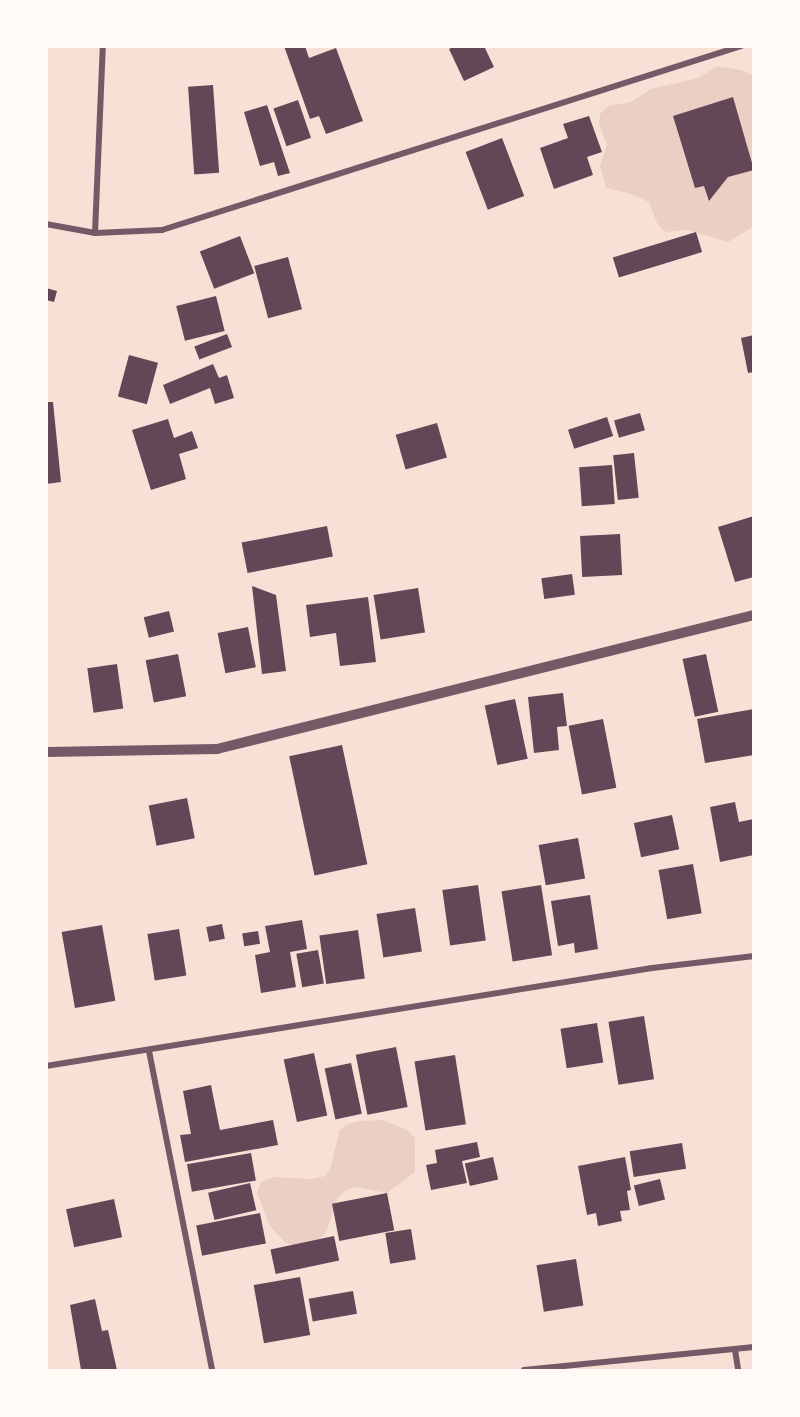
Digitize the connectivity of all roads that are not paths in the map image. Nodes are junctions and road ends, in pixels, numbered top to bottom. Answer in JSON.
{"nodes":[{"id":1,"x":103,"y":46,"type":"edge"},
{"id":2,"x":741,"y":46,"type":"edge"},
{"id":3,"x":46,"y":224,"type":"edge"},
{"id":4,"x":95,"y":233,"type":"junction"},
{"id":5,"x":753,"y":615,"type":"edge"},
{"id":6,"x":46,"y":752,"type":"edge"},
{"id":7,"x":753,"y":956,"type":"edge"},
{"id":8,"x":149,"y":1051,"type":"junction"},
{"id":9,"x":46,"y":1066,"type":"edge"},
{"id":10,"x":753,"y":1347,"type":"edge"},
{"id":11,"x":735,"y":1350,"type":"junction"},
{"id":12,"x":212,"y":1371,"type":"edge"},
{"id":13,"x":524,"y":1371,"type":"edge"},
{"id":14,"x":738,"y":1371,"type":"edge"}],
"edges":[{"from":1,"to":4,"type":"street"},
{"from":2,"to":4,"type":"street"},
{"from":3,"to":4,"type":"street"},
{"from":5,"to":6,"type":"street"},
{"from":7,"to":8,"type":"street"},
{"from":8,"to":9,"type":"street"},
{"from":8,"to":12,"type":"street"},
{"from":10,"to":11,"type":"street"},
{"from":11,"to":13,"type":"street"},
{"from":11,"to":14,"type":"street"}]}
